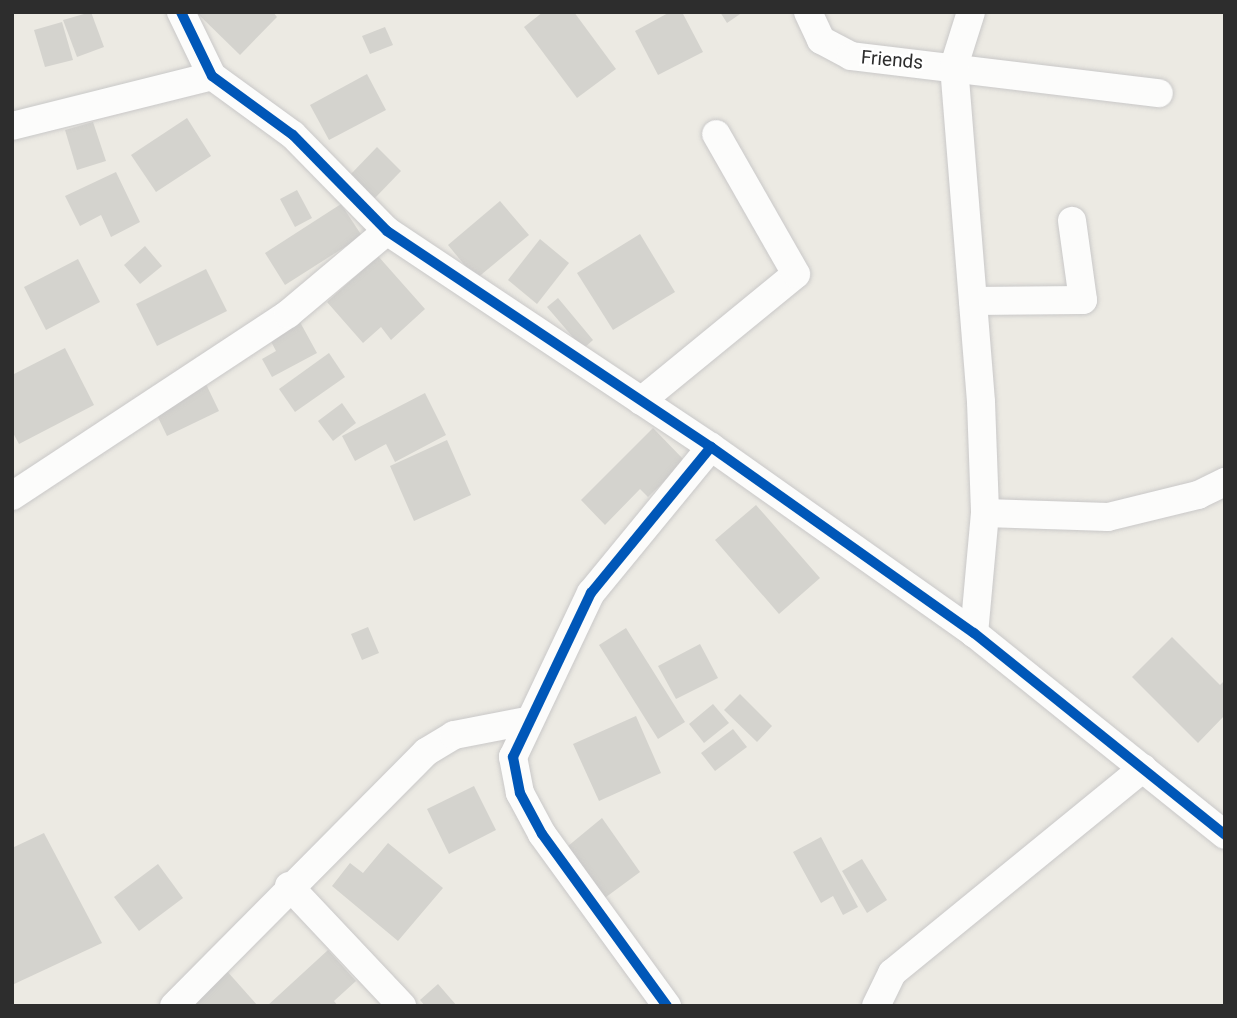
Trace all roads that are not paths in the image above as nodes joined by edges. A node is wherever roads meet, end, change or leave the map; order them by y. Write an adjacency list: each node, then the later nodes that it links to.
1 (181, 12): 5 (street)
2 (808, 12): 4 (street, Friends)
3 (971, 12): 4 (street)
4 (954, 66): 6 (street, Friends); 11 (street)
5 (212, 76): 7 (street); 10 (street)
6 (1159, 93)
7 (12, 127)
8 (716, 134): 12 (street)
9 (1072, 221): 11 (street)
10 (387, 231): 12 (street); 15 (street)
11 (973, 301): 16 (street)
12 (641, 401): 13 (street)
13 (712, 447): 17 (street); 18 (street)
14 (1225, 482): 16 (street)
15 (12, 496)
16 (985, 513): 17 (street)
17 (974, 634): 19 (street)
18 (527, 721): 21 (street); 24 (street)
19 (1143, 768): 20 (street); 25 (street)
20 (1225, 835)
21 (289, 886): 22 (street); 23 (street)
22 (174, 1006)
23 (402, 1006)
24 (667, 1006)
25 (876, 1006)

